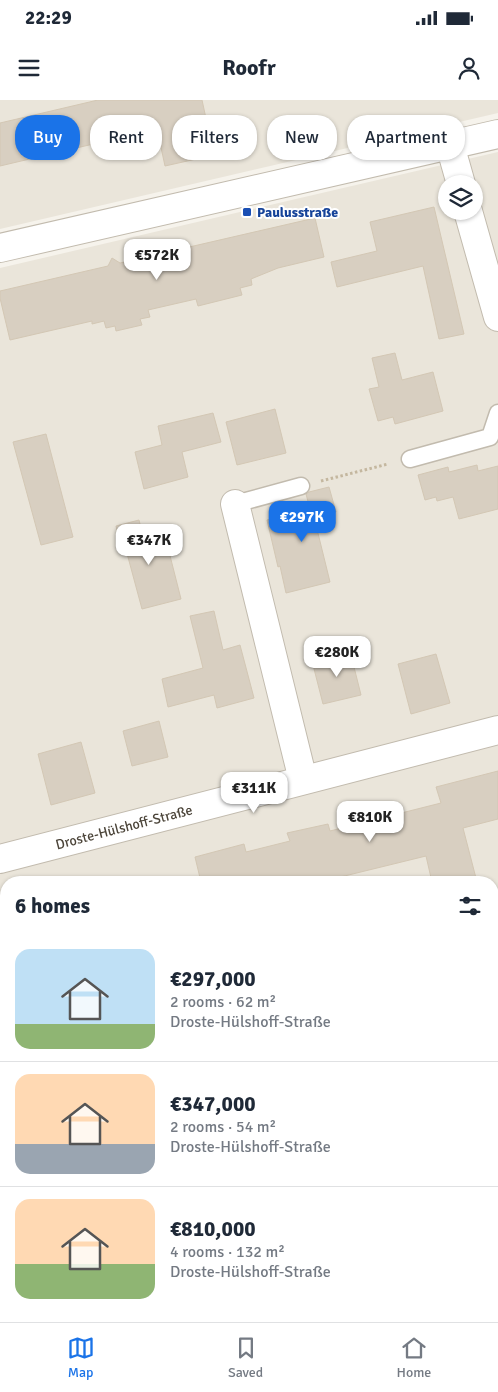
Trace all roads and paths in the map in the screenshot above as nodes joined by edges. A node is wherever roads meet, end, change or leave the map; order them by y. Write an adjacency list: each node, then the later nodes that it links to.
1 (498, 134): 2 (street)
2 (465, 142)
3 (384, 160): 7 (street)
4 (454, 160): 5 (street)
5 (458, 175)
6 (471, 220): 8 (street)
7 (0, 248)
8 (498, 317)
9 (498, 413): 10 (lane)
10 (410, 459): 11 (path)
11 (302, 486): 12 (lane)
12 (234, 504): 14 (street)
13 (498, 730): 14 (street, Droste-Hülshoff-Straße)
14 (304, 780): 15 (street, Droste-Hülshoff-Straße)
15 (0, 859)

